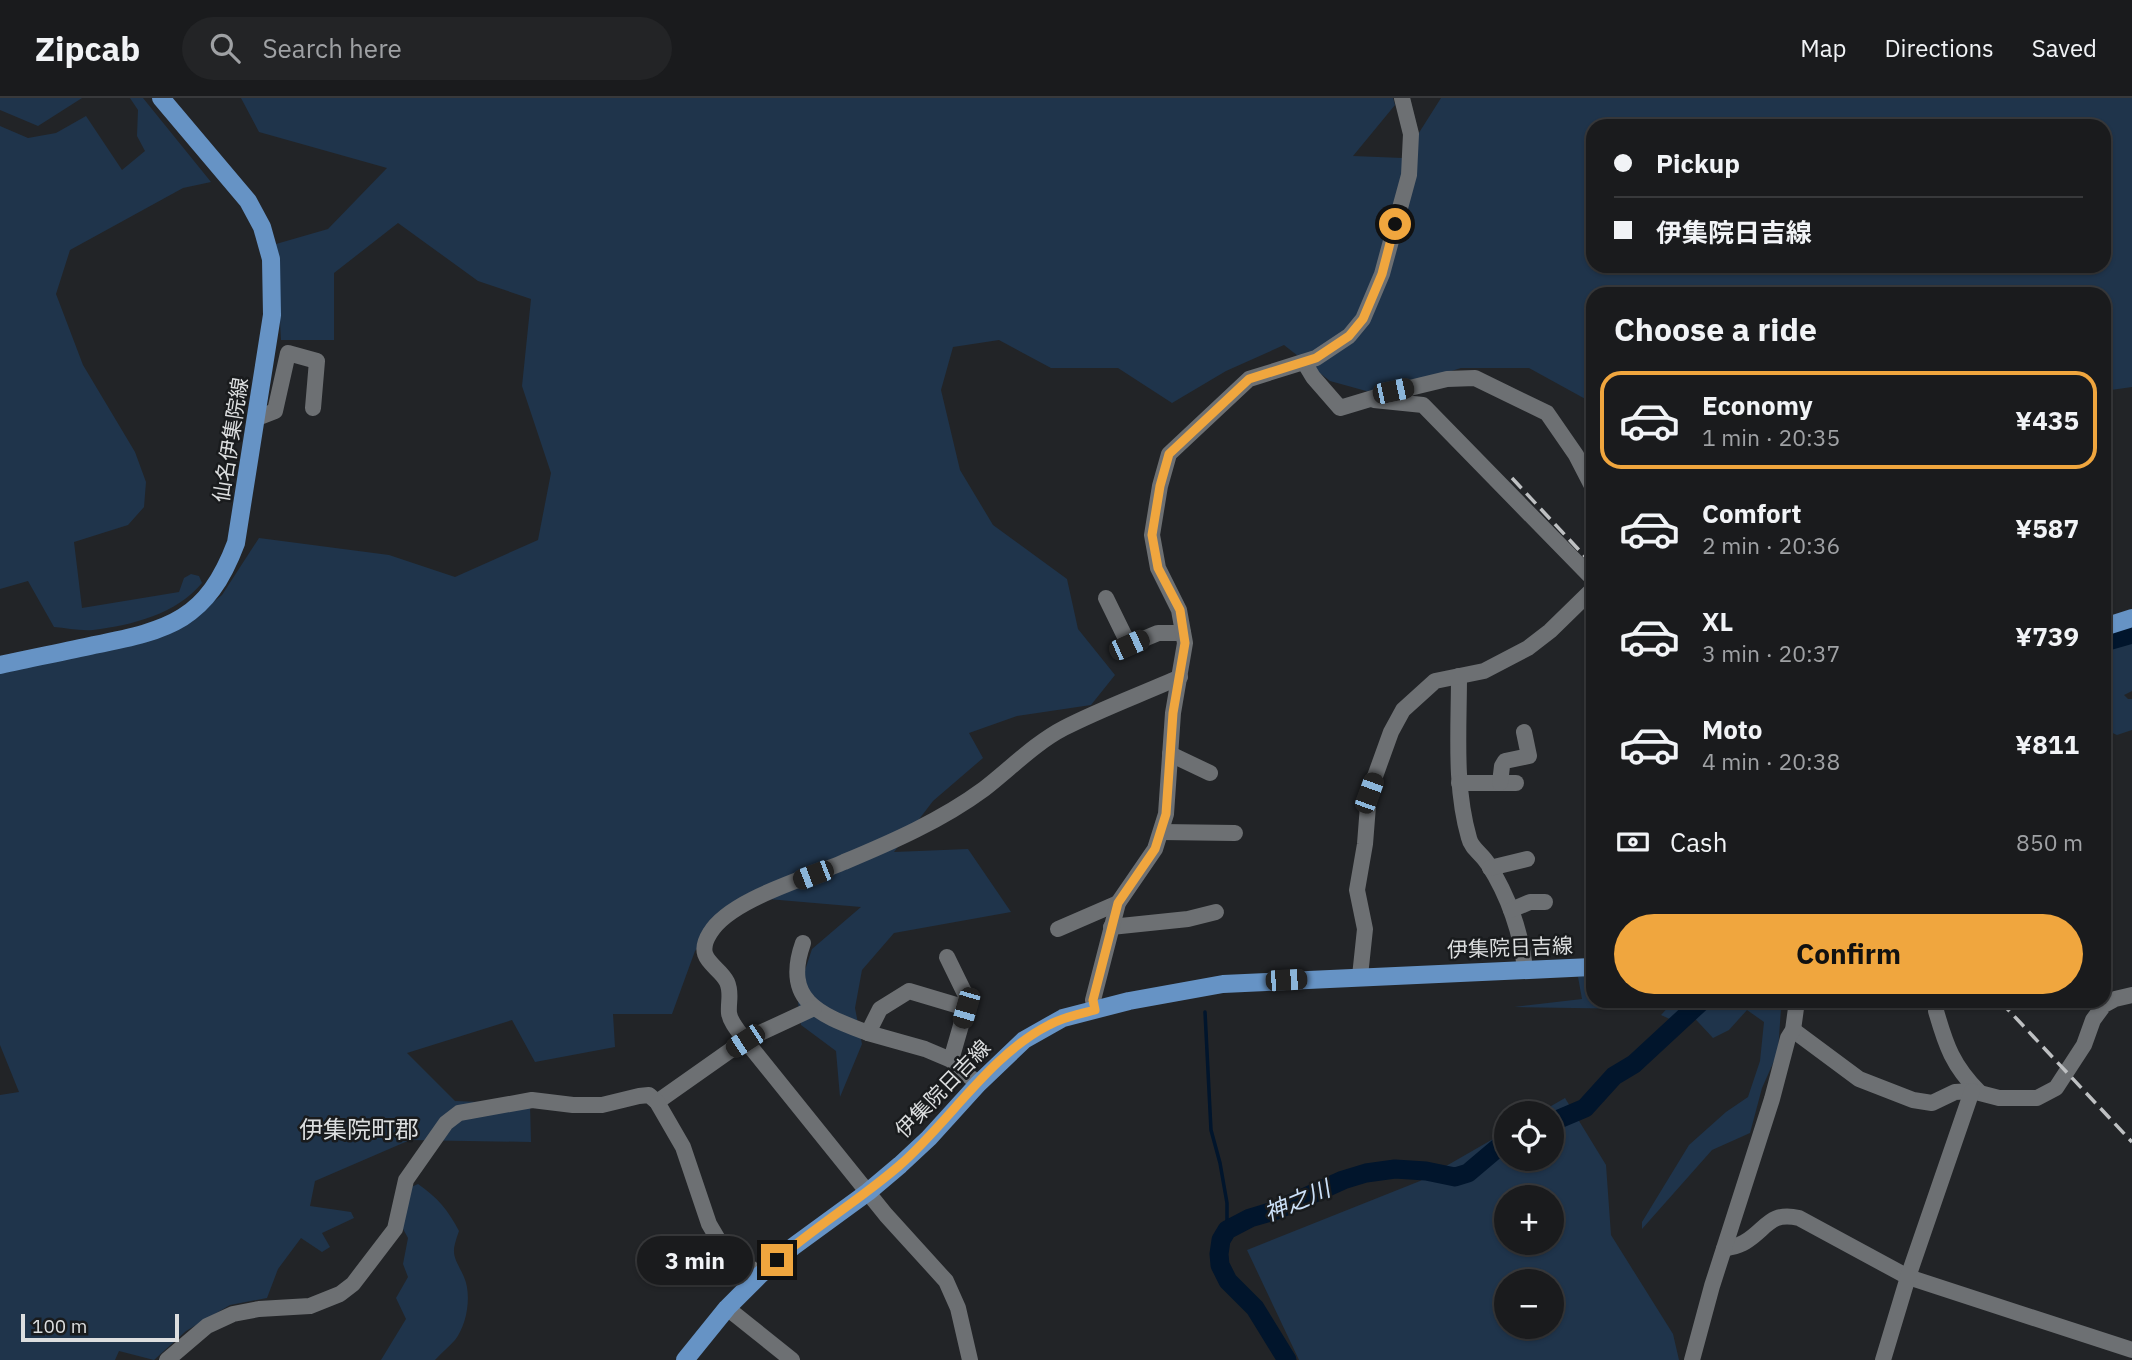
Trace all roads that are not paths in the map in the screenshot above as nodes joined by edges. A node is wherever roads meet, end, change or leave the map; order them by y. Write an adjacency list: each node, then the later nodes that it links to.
1 (160, 98): 6 (main road, 仙名伊集院線)
2 (1402, 98): 3 (street)
3 (1304, 362): 4 (street); 13 (street)
4 (1368, 399): 7 (street); 8 (street)
5 (313, 408): 6 (street)
6 (257, 418): 14 (main road, 仙名伊集院線)
7 (1586, 474)
8 (1586, 572)
9 (1586, 596): 15 (street)
10 (1106, 598): 13 (street)
11 (2132, 618): 12 (main road)
12 (2111, 624)
13 (1183, 633): 16 (street)
14 (0, 665)
15 (1459, 676): 20 (street); 35 (street)
16 (1181, 677): 18 (street); 46 (street)
17 (1524, 732): 20 (street)
18 (1170, 754): 19 (street); 21 (street)
19 (1210, 773)
20 (1459, 783): 24 (street)
21 (1162, 832): 22 (street); 26 (street)
22 (1235, 833)
23 (1527, 859): 24 (street)
24 (1490, 868): 27 (street)
25 (1545, 902): 27 (street)
26 (1118, 903): 29 (street); 30 (street)
27 (1511, 910): 34 (street)
28 (1216, 912): 29 (street)
29 (1111, 927): 42 (street)
30 (1058, 929)
31 (803, 943): 38 (street)
32 (947, 957): 39 (street)
33 (1586, 967): 34 (main road, 伊集院日吉線)
34 (1525, 971): 35 (main road, 伊集院日吉線)
35 (1360, 976): 42 (main road, 伊集院日吉線)
36 (2132, 995): 37 (street)
37 (2111, 1001)
38 (814, 1008): 45 (street); 46 (street)
39 (966, 1008): 45 (street); 47 (street)
40 (1796, 1008): 44 (street)
41 (2102, 1008): 49 (street)
42 (1095, 1010): 48 (main road, 伊集院日吉線)
43 (1936, 1011): 49 (street)
44 (1793, 1030): 49 (street); 52 (street)
45 (868, 1033): 47 (street)
46 (745, 1041): 50 (street); 51 (street)
47 (951, 1060): 48 (street)
48 (978, 1084): 51 (main road, 伊集院日吉線)
49 (1975, 1091): 54 (street)
50 (657, 1101): 53 (street); 57 (street)
51 (868, 1192): 53 (main road, 伊集院日吉線); 60 (street)
52 (1724, 1249): 54 (street); 61 (street)
53 (760, 1275): 55 (main road, 伊集院日吉線)
54 (1908, 1278): 56 (street); 62 (street)
55 (727, 1308): 58 (main road, 伊集院日吉線); 59 (street)
56 (2132, 1350)
57 (167, 1360)
58 (685, 1360)
59 (792, 1360)
60 (970, 1360)
61 (1692, 1360)
62 (1883, 1360)

